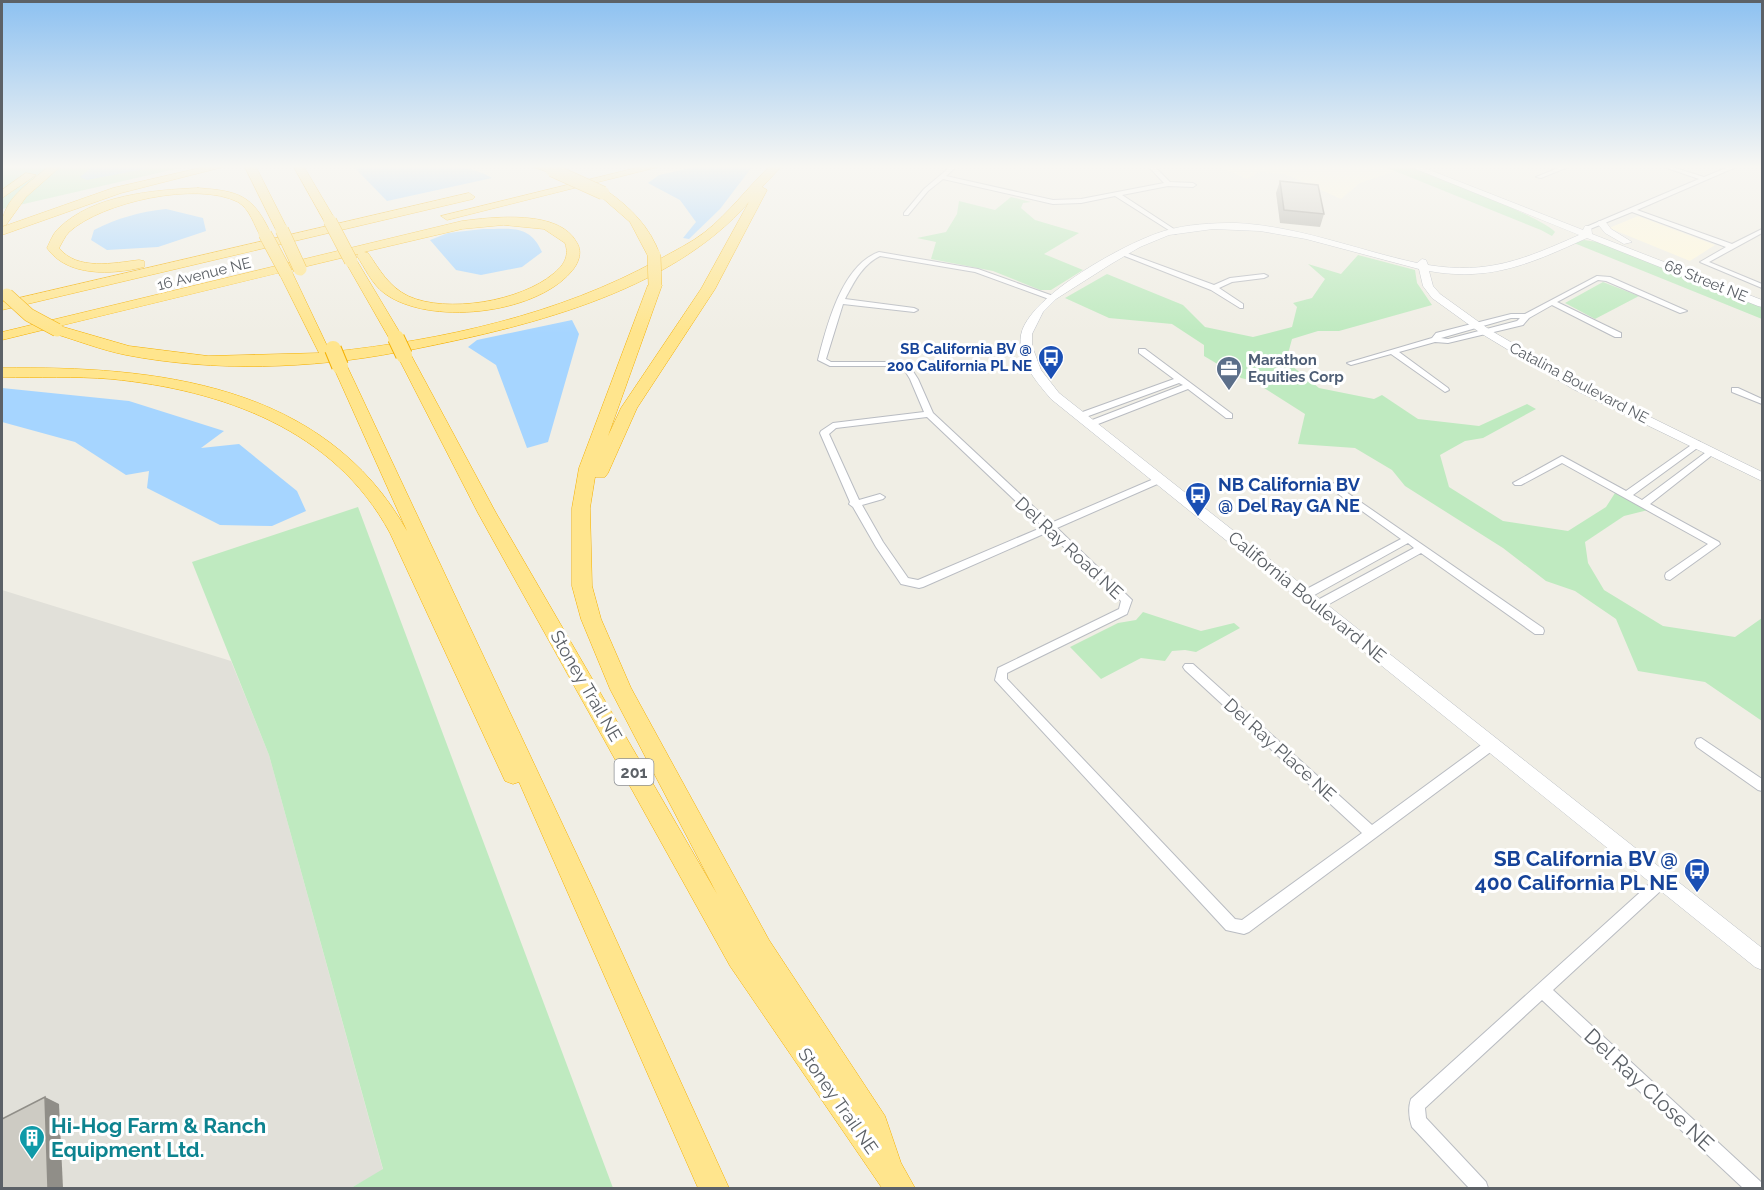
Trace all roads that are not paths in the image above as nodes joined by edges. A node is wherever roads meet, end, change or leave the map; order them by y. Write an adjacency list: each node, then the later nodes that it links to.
1 (1602, 222): 24 (street); 32 (street)
2 (25, 223): 22 (highway)
3 (75, 223): 28 (highway, bridge)
4 (259, 223): 29 (highway, bridge)
5 (278, 223): 36 (highway, bridge)
6 (336, 223): 34 (highway, Stoney Trail NE / 201, bridge)
7 (343, 223): 27 (highway, bridge)
8 (356, 223): 40 (highway, 16 Avenue NE)
9 (421, 223): 50 (highway, 16 Avenue NE)
10 (490, 223): 53 (highway)
11 (520, 223): 34 (highway)
12 (637, 223): 80 (highway, bridge)
13 (722, 223): 40 (highway, bridge)
14 (744, 223): 80 (highway)
15 (1152, 223): 25 (street)
16 (1156, 223): 25 (street)
17 (1547, 223): 26 (street)
18 (1556, 223): 21 (street, 68 Street NE)
19 (1564, 223): 24 (street, 68 Street NE)
20 (1666, 223): 31 (street)
21 (1575, 230): 24 (street, 68 Street NE); 26 (street, California Boulevard NE)
22 (2, 231)
23 (1762, 231): 31 (street)
24 (1587, 232): 32 (street, 68 Street NE); 35 (street, California Boulevard NE); 45 (street, 68 Street NE)
25 (1170, 233): 33 (street, California Boulevard NE); 35 (street, California Boulevard NE)
26 (1560, 236): 35 (street, California Boulevard NE)
27 (269, 239)
28 (269, 239)
29 (269, 239)
30 (269, 239): 36 (highway, bridge)
31 (1733, 247): 38 (street)
32 (1640, 249): 42 (street, 68 Street NE)
33 (1124, 254): 39 (street); 41 (street, California Boulevard NE)
34 (357, 258): 94 (highway, Stoney Trail NE / 201)
35 (1423, 265): 51 (street, Catalina Boulevard NE)
36 (293, 271): 91 (highway)
37 (1264, 276): 39 (street)
38 (1762, 286)
39 (1214, 288): 46 (street)
40 (3, 297)
41 (1052, 297): 43 (street, Del Ray Road NE); 66 (street, California Boulevard NE)
42 (1762, 297)
43 (840, 301): 47 (street); 64 (street, Del Ray Road NE)
44 (1551, 302): 48 (street); 49 (street); 52 (street)
45 (1762, 304)
46 (1240, 306)
47 (914, 310)
48 (1683, 311)
49 (1526, 316): 51 (street); 51 (street)
50 (2, 323)
51 (1481, 329): 54 (street); 54 (street); 67 (street, Catalina Boulevard NE)
52 (1618, 335)
53 (2, 336)
54 (1435, 340): 56 (street)
55 (1142, 351): 59 (street)
56 (1393, 352): 57 (street); 61 (street)
57 (1351, 363)
58 (2, 374): 91 (highway)
59 (1179, 380): 60 (street); 66 (street)
60 (1188, 386): 65 (street); 66 (street)
61 (1445, 390)
62 (1735, 390): 63 (street)
63 (1762, 402)
64 (929, 414): 76 (street); 77 (street, Del Ray Road NE)
65 (1229, 416)
66 (1085, 420): 70 (street, California Boulevard NE)
67 (1697, 444): 68 (street, Catalina Boulevard NE); 73 (street)
68 (1712, 452): 69 (street, Catalina Boulevard NE); 75 (street)
69 (1762, 477)
70 (1159, 480): 77 (street); 82 (street, California Boulevard NE)
71 (1518, 483): 73 (street)
72 (1333, 486): 78 (street)
73 (1628, 494): 75 (street)
74 (880, 497): 76 (street)
75 (1644, 503): 81 (street)
76 (854, 504): 77 (street)
77 (1049, 528): 89 (street, Del Ray Road NE)
78 (1408, 539): 79 (street); 82 (street)
79 (1421, 549): 83 (street); 84 (street)
80 (580, 555): 94 (highway)
81 (1670, 576)
82 (1305, 595): 83 (street, California Boulevard NE)
83 (1318, 605): 87 (street, California Boulevard NE)
84 (1539, 631)
85 (1189, 667): 89 (street, Del Ray Place NE)
86 (1701, 743): 88 (street)
87 (1492, 744): 89 (street, Del Ray Road NE); 90 (street, California Boulevard NE)
88 (1762, 786)
89 (1370, 832)
90 (1662, 881): 92 (street, California Boulevard NE); 93 (street)
91 (583, 895): 95 (highway)
92 (1762, 960)
93 (1543, 992): 96 (street); 97 (street, Del Ray Close NE)
94 (894, 1181)
95 (714, 1188)
96 (1480, 1188)
97 (1755, 1188)

